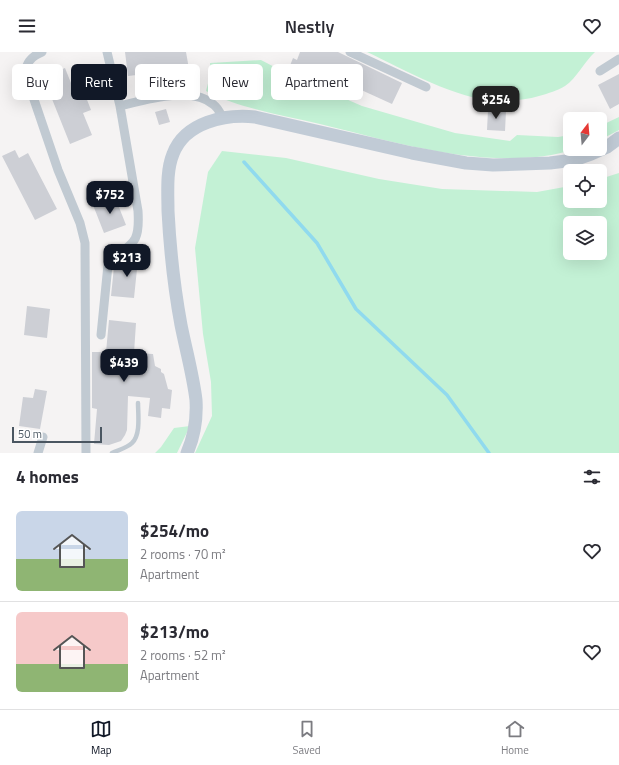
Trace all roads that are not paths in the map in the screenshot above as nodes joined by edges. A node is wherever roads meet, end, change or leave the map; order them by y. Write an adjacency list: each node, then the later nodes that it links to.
1 (42, 52): 14 (street)
2 (107, 52): 7 (street)
3 (350, 52): 6 (street)
4 (619, 59): 5 (street)
5 (600, 71)
6 (426, 87)
7 (120, 106): 8 (street); 10 (street)
8 (223, 118): 9 (main road); 16 (main road)
9 (619, 138)
10 (101, 335)
11 (138, 403): 15 (lane)
12 (43, 437): 13 (street)
13 (38, 453)
14 (86, 453)
15 (112, 453)
16 (187, 453)

